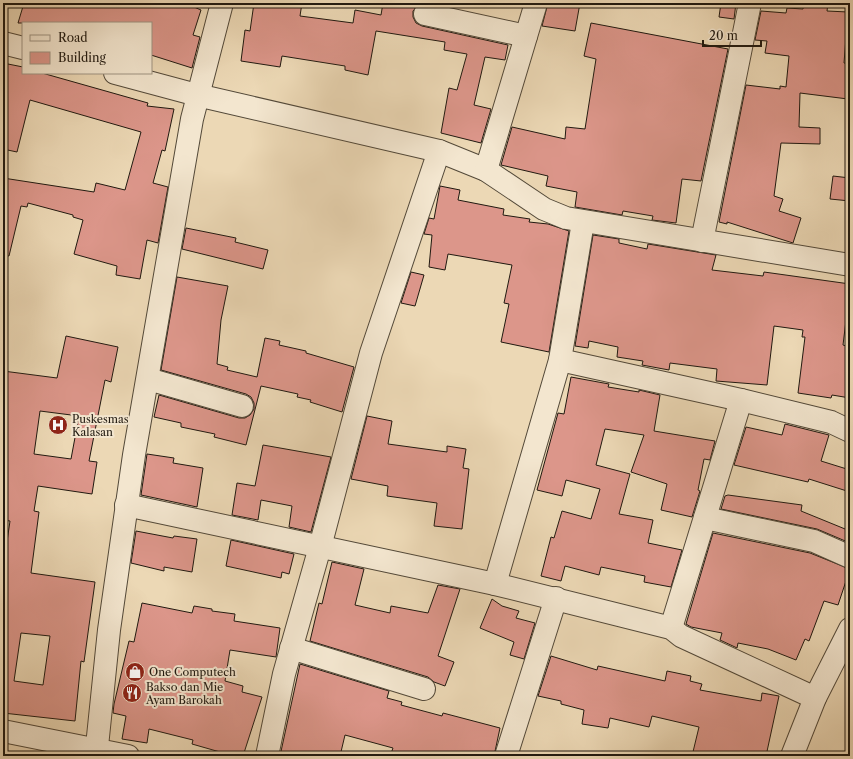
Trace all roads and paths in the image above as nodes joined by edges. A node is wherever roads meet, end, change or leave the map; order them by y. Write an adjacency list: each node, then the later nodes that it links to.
1 (222, 3): 9 (street)
2 (536, 3): 5 (street)
3 (750, 3): 13 (street)
4 (425, 14): 5 (street)
5 (526, 36): 11 (street)
6 (3, 42): 7 (street)
7 (22, 48)
8 (119, 74): 9 (street)
9 (197, 95): 10 (street); 16 (street)
10 (439, 151): 11 (street); 22 (street)
11 (486, 170): 12 (street)
12 (583, 222): 13 (street); 15 (street)
13 (702, 241): 14 (street)
14 (850, 265)
15 (560, 360): 17 (street); 24 (street)
16 (148, 379): 18 (street); 20 (street)
17 (741, 400): 19 (street); 21 (street)
18 (242, 406)
19 (850, 431)
20 (126, 505): 22 (street); 32 (street)
21 (705, 518): 23 (street); 26 (street)
22 (320, 547): 24 (street); 28 (street)
23 (850, 557)
24 (496, 584): 25 (street)
25 (556, 598): 26 (street); 35 (street)
26 (671, 628): 30 (street)
27 (850, 629): 30 (street)
28 (291, 648): 29 (street); 34 (street)
29 (424, 689)
30 (815, 698): 36 (street)
31 (3, 731): 32 (street)
32 (97, 753): 33 (street)
33 (128, 756)
34 (267, 756)
35 (506, 756)
36 (792, 756)

